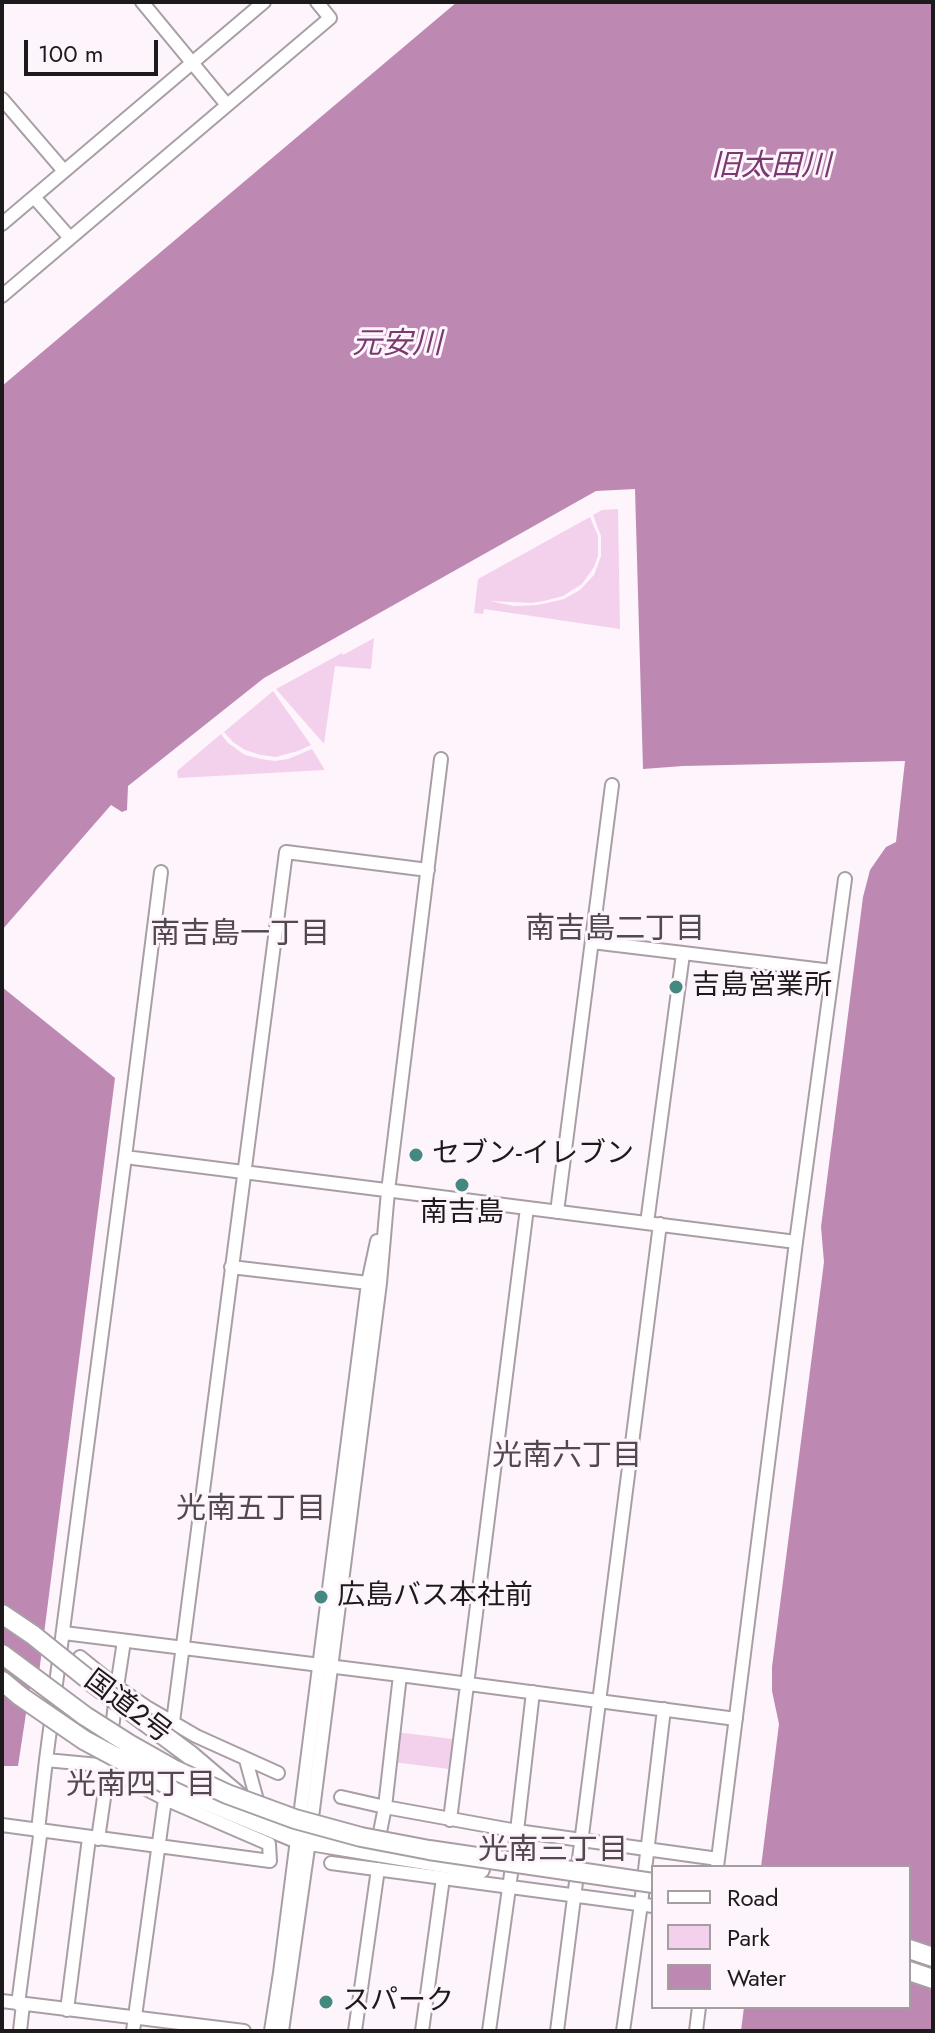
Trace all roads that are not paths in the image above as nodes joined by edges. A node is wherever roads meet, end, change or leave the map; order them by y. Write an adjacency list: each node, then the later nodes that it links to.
1 (142, 2): 4 (street)
2 (264, 2): 4 (street)
3 (317, 2): 6 (street)
4 (193, 63): 6 (street); 7 (street)
5 (2, 99): 7 (street)
6 (227, 105): 10 (street)
7 (64, 171): 8 (street)
8 (34, 197): 9 (street); 10 (street)
9 (2, 224)
10 (70, 238): 11 (street)
11 (2, 296)
12 (441, 759): 14 (street)
13 (612, 785): 17 (street)
14 (428, 870): 21 (street); 22 (street)
15 (161, 872): 20 (street)
16 (845, 879): 19 (street)
17 (592, 942): 18 (street); 24 (street)
18 (683, 954): 19 (street); 25 (street)
19 (832, 971): 26 (street)
20 (125, 1157): 21 (street); 30 (street)
21 (245, 1172): 22 (street); 27 (street)
22 (388, 1191): 23 (street); 28 (street); 35 (street)
23 (527, 1208): 24 (street); 38 (street)
24 (557, 1212): 25 (street)
25 (653, 1223): 26 (street); 41 (street)
26 (796, 1242): 43 (street)
27 (231, 1267): 28 (street); 32 (street)
28 (368, 1283): 35 (street)
29 (2, 1614): 52 (highway, 国道2号, bridge)
30 (64, 1633): 31 (street); 45 (street)
31 (124, 1641): 32 (street); 39 (street)
32 (182, 1649): 35 (street); 44 (street)
33 (2, 1654): 69 (highway, bridge)
34 (80, 1657): 39 (street)
35 (325, 1666): 36 (street); 59 (street)
36 (400, 1675): 38 (street); 51 (street)
37 (2, 1681): 49 (highway, 国道2号, bridge)
38 (467, 1684): 40 (street); 53 (street)
39 (117, 1687): 44 (street); 47 (street)
40 (533, 1692): 41 (street); 56 (street)
41 (598, 1701): 42 (street); 60 (street)
42 (664, 1709): 43 (street); 63 (street)
43 (736, 1719): 66 (street)
44 (173, 1722): 46 (street)
45 (46, 1760): 47 (street); 55 (street)
46 (246, 1760): 48 (street); 52 (street)
47 (108, 1769): 49 (street); 58 (street)
48 (278, 1773)
49 (166, 1792): 52 (highway, 国道2号); 57 (street); 61 (street)
50 (341, 1797): 51 (street)
51 (385, 1807): 53 (street); 62 (street)
52 (264, 1820): 57 (street); 59 (highway, 国道2号)
53 (450, 1820): 56 (street)
54 (2, 1825): 55 (street)
55 (38, 1830): 58 (street); 78 (street)
56 (517, 1831): 60 (street); 70 (street)
57 (243, 1832): 64 (street); 64 (street)
58 (94, 1838): 61 (street); 80 (street)
59 (303, 1840): 62 (highway, 国道2号); 85 (street); 86 (street)
60 (581, 1840): 63 (street); 71 (street)
61 (158, 1847): 64 (street); 81 (street)
62 (363, 1850): 67 (street); 72 (highway, 国道2号)
63 (647, 1850): 66 (street); 72 (street)
64 (232, 1856)
65 (331, 1863): 67 (street)
66 (718, 1863)
67 (378, 1869): 68 (street); 87 (street)
68 (443, 1878): 70 (street); 88 (street)
69 (651, 1883)
70 (509, 1886): 71 (street); 89 (street)
71 (575, 1895): 72 (street); 90 (street)
72 (649, 1901): 91 (street)
73 (911, 1950): 74 (highway)
74 (933, 1957)
75 (911, 1972): 76 (highway)
76 (933, 1979)
77 (2, 2001): 78 (street)
78 (21, 2004): 80 (street); 83 (street)
79 (699, 2009): 92 (street)
80 (67, 2010): 81 (street)
81 (134, 2024): 82 (street)
82 (200, 2028): 84 (street)
83 (20, 2031)
84 (244, 2031)
85 (271, 2031)
86 (282, 2031)
87 (355, 2031)
88 (422, 2031)
89 (489, 2031)
90 (557, 2031)
91 (623, 2031)
92 (696, 2031)

